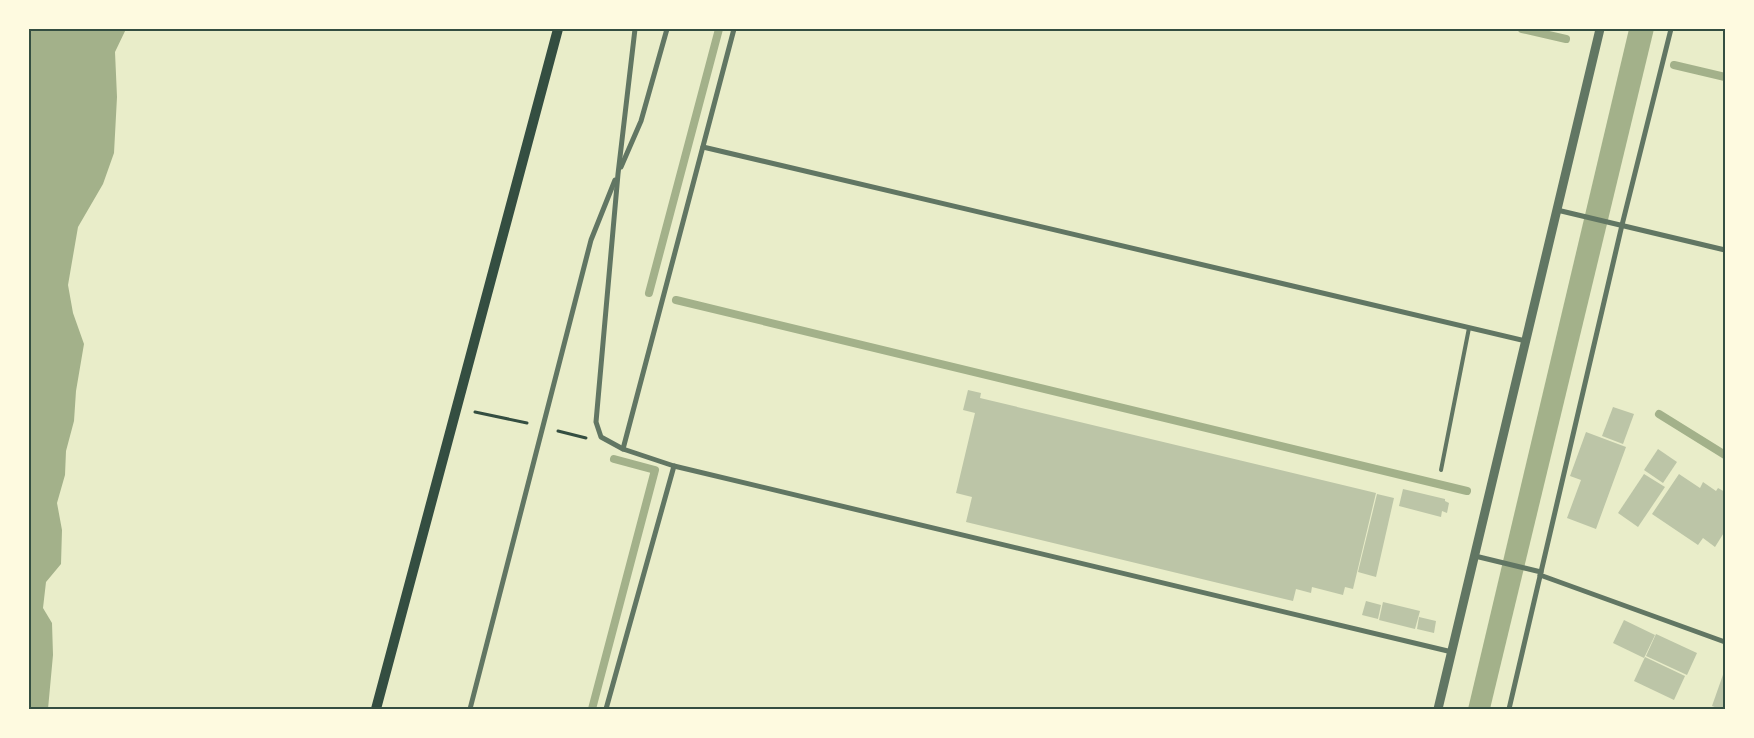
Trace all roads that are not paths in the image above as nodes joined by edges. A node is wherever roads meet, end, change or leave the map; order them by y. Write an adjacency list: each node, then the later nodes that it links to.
1 (558, 29): 21 (main road)
2 (635, 29): 8 (street)
3 (667, 29): 8 (street)
4 (734, 29): 7 (street)
5 (1600, 29): 9 (street)
6 (1671, 29): 10 (street)
7 (703, 147): 12 (street); 14 (street)
8 (618, 174): 14 (street); 22 (street)
9 (1557, 210): 10 (street); 13 (street)
10 (1622, 225): 11 (street); 18 (street)
11 (1725, 250)
12 (1469, 328): 13 (street); 16 (lane)
13 (1526, 341): 17 (street)
14 (624, 449): 15 (street)
15 (674, 466): 20 (street); 23 (street)
16 (1441, 470)
17 (1476, 556): 18 (street); 20 (street)
18 (1540, 573): 19 (street); 25 (street)
19 (1725, 642)
20 (1452, 652): 24 (street)
21 (376, 709)
22 (470, 709)
23 (606, 709)
24 (1438, 709)
25 (1509, 709)

